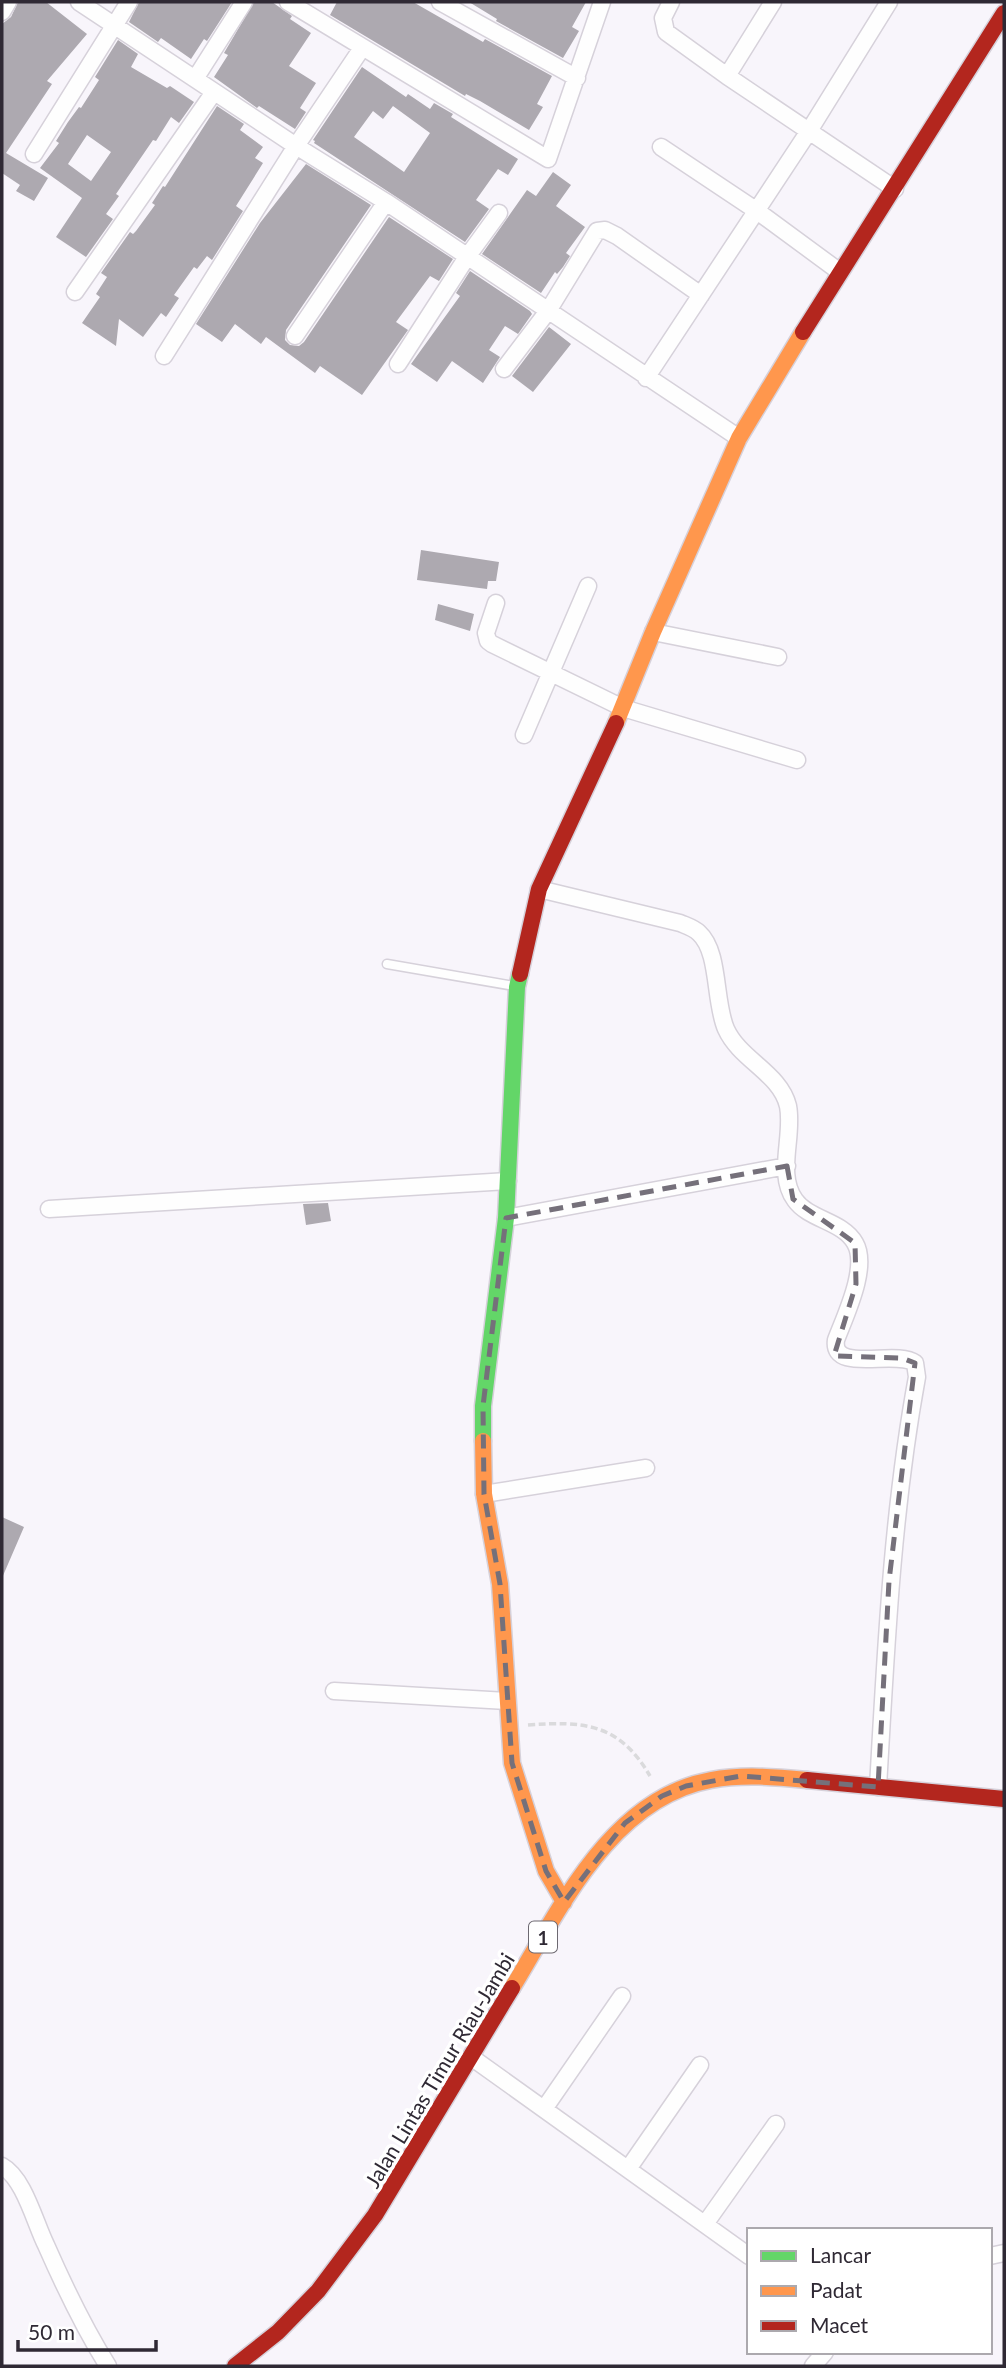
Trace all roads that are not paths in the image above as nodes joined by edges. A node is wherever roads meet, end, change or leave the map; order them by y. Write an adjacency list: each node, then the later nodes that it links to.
1 (8, 2): 11 (street)
2 (79, 2): 13 (street)
3 (129, 2): 13 (street)
4 (244, 2): 17 (street)
5 (440, 2): 16 (street)
6 (602, 2): 16 (street)
7 (671, 2): 15 (street)
8 (773, 2): 15 (street)
9 (889, 2): 19 (street)
10 (300, 4): 14 (street)
11 (2, 12)
12 (1004, 13): 23 (main road)
13 (114, 25): 17 (street); 22 (street)
14 (362, 48): 16 (street); 20 (street)
15 (727, 76): 19 (street)
16 (577, 78)
17 (195, 79): 18 (street)
18 (214, 92): 20 (street); 29 (street)
19 (809, 131): 23 (street); 25 (street)
20 (296, 146): 24 (street); 33 (street)
21 (661, 147): 25 (street)
22 (34, 154)
23 (895, 189): 28 (main road)
24 (386, 202): 27 (street); 32 (street)
25 (757, 211): 28 (street); 30 (street)
26 (499, 214): 27 (street)
27 (467, 257): 31 (street); 34 (street)
28 (840, 272): 37 (main road)
29 (75, 292)
30 (701, 295): 31 (street); 36 (street)
31 (548, 312): 35 (street); 36 (street)
32 (295, 335)
33 (164, 356)
34 (398, 364)
35 (505, 369)
36 (646, 377): 37 (street)
37 (739, 438): 40 (main road)
38 (588, 586): 42 (street)
39 (496, 603): 42 (street)
40 (653, 632): 41 (street); 43 (main road)
41 (778, 657)
42 (551, 673): 43 (street); 44 (street)
43 (623, 708): 45 (street); 46 (main road)
44 (524, 735)
45 (797, 760)
46 (539, 889): 48 (main road); 49 (street)
47 (387, 964): 48 (lane)
48 (517, 987): 50 (main road)
49 (787, 1166): 52 (street); 57 (street)
50 (508, 1181): 51 (street); 52 (main road)
51 (49, 1209)
52 (506, 1218): 54 (main road)
53 (646, 1468): 54 (street)
54 (484, 1494): 56 (main road)
55 (334, 1691): 56 (street)
56 (507, 1701): 59 (main road)
57 (878, 1787): 58 (main road, Jalan Lintas Timur Riau-Jambi / 1); 59 (main road, Jalan Lintas Timur Riau-Jambi / 1)
58 (1004, 1798)
59 (564, 1902): 61 (main road, Jalan Lintas Timur Riau-Jambi / 1)
60 (621, 1996): 63 (street)
61 (471, 2057): 63 (street); 70 (main road, Jalan Lintas Timur Riau-Jambi / 1)
62 (700, 2065): 66 (street)
63 (544, 2109): 66 (street)
64 (776, 2124): 67 (street)
65 (2, 2166): 69 (street)
66 (628, 2169): 67 (street)
67 (705, 2224): 68 (street)
68 (747, 2255)
69 (108, 2366)
70 (234, 2366)

